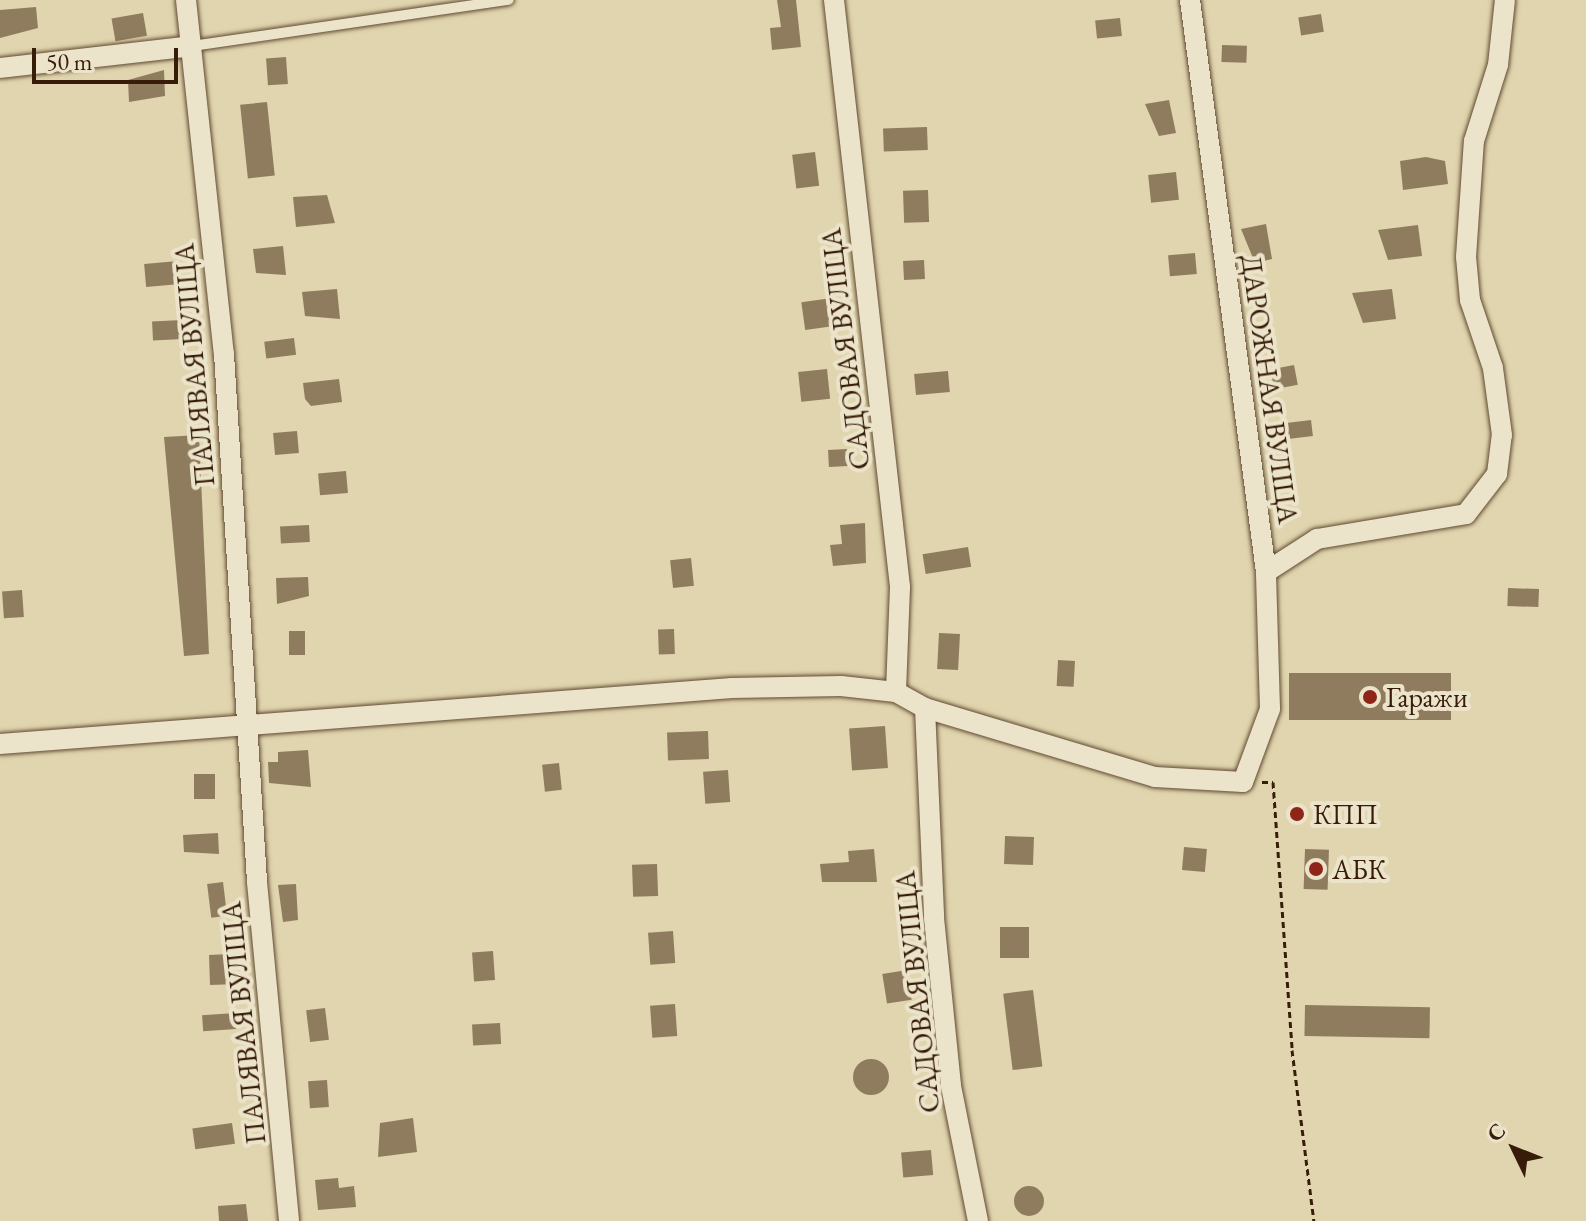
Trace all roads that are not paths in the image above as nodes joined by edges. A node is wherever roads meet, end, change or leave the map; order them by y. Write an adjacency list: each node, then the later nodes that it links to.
1 (186, 0): 6 (street, ПАЛЯВАЯ ВУЛІЦА)
2 (509, 0): 6 (lane)
3 (834, 0): 9 (street, САДОВАЯ ВУЛІЦА)
4 (1190, 0): 8 (street, ДАРОЖНАЯ ВУЛІЦА)
5 (1505, 0): 8 (street)
6 (192, 46): 7 (street); 11 (street, ПАЛЯВАЯ ВУЛІЦА)
7 (0, 68)
8 (1266, 572): 10 (street, ДАРОЖНАЯ ВУЛІЦА)
9 (896, 692): 10 (street); 11 (street)
10 (925, 708): 14 (street, САДОВАЯ ВУЛІЦА)
11 (245, 725): 12 (street); 13 (street, ПАЛЯВАЯ ВУЛІЦА)
12 (0, 744)
13 (289, 1221)
14 (978, 1221)

